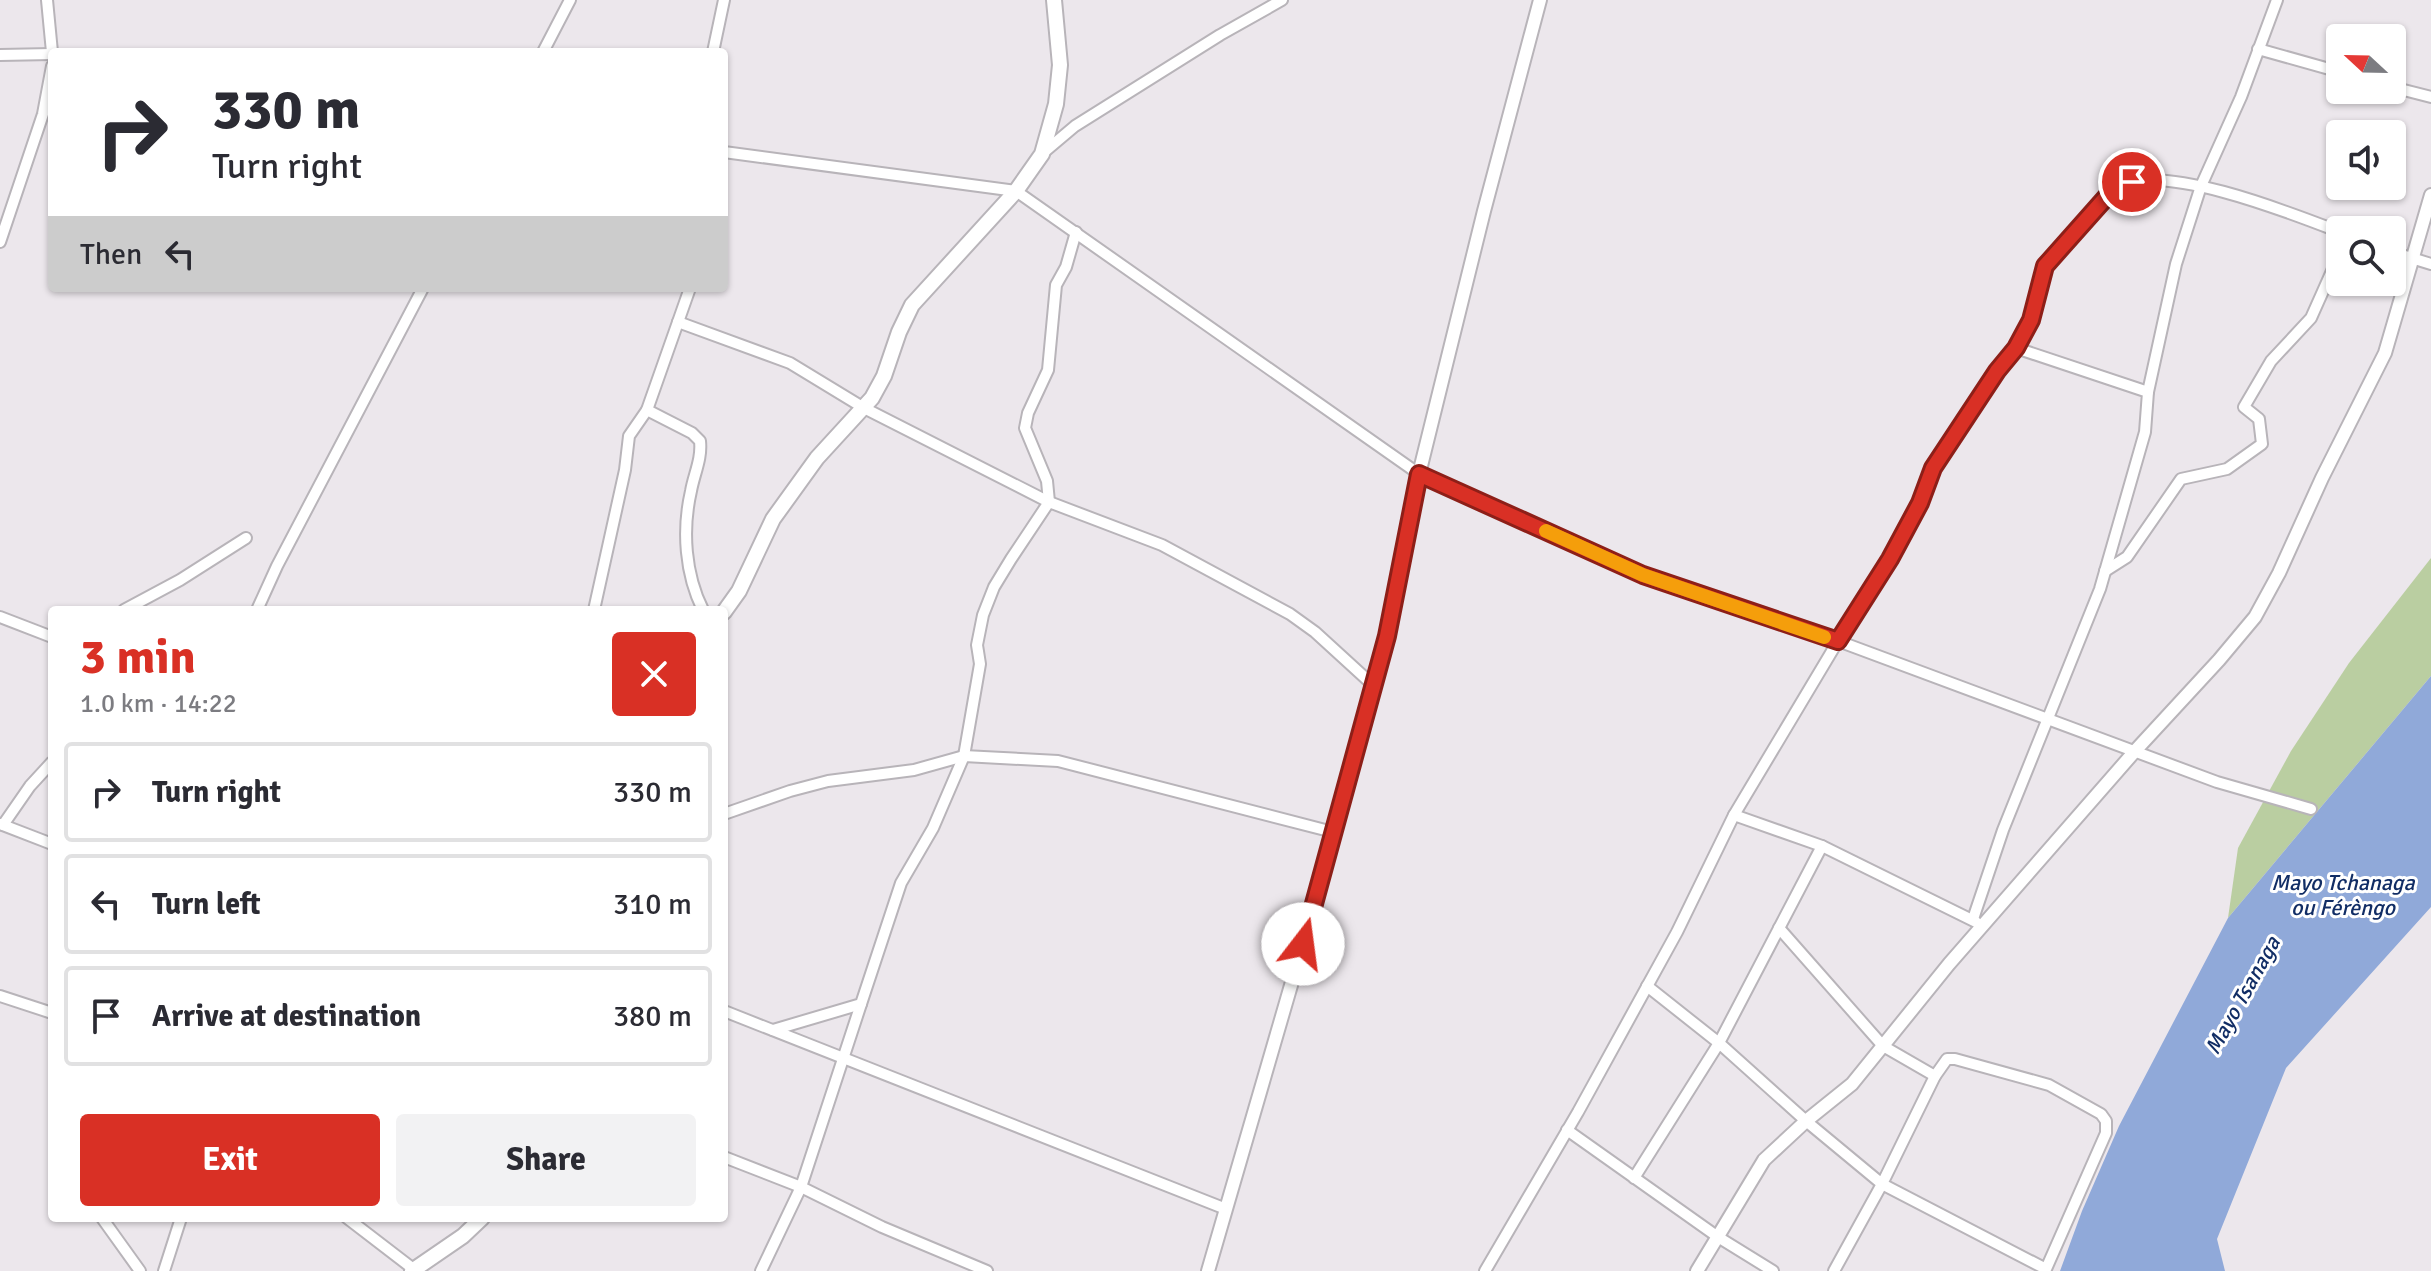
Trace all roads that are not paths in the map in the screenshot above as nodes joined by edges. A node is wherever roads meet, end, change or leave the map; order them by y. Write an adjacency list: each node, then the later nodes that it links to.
1 (47, 0): 8 (street)
2 (570, 0): 9 (street)
3 (724, 0): 10 (street)
4 (1054, 0): 19 (main road)
5 (1282, 0): 19 (street)
6 (1540, 0): 37 (street)
7 (2277, 0): 11 (street)
8 (52, 48)
9 (545, 48)
10 (714, 48)
11 (2258, 49): 14 (street); 20 (street)
12 (48, 53): 13 (street)
13 (0, 55)
14 (2326, 68)
15 (48, 87): 25 (street)
16 (2406, 91): 17 (street)
17 (2431, 97)
18 (728, 153): 21 (street)
19 (1042, 154): 21 (main road)
20 (2201, 186): 23 (street); 33 (street); 34 (street)
21 (1016, 191): 24 (street); 35 (main road)
22 (2431, 195): 27 (street)
23 (2326, 227)
24 (1076, 232): 37 (street); 38 (street)
25 (0, 242)
26 (2406, 257): 27 (street)
27 (2412, 259): 28 (street); 51 (street)
28 (2431, 264)
29 (2326, 284): 40 (street)
30 (421, 292): 42 (street)
31 (689, 292): 32 (street)
32 (678, 322): 35 (street); 36 (street)
33 (2016, 348): 34 (street); 48 (street)
34 (2148, 392): 40 (street)
35 (864, 408): 38 (street); 45 (main road)
36 (647, 410): 43 (street); 44 (street)
37 (1419, 474): 48 (street); 49 (street)
38 (1049, 502): 49 (street); 52 (street)
39 (246, 538): 41 (street)
40 (2105, 571): 50 (street)
41 (131, 606)
42 (259, 606)
43 (595, 606)
44 (701, 606)
45 (728, 606)
46 (0, 617): 47 (street)
47 (48, 635)
48 (1838, 641): 50 (street); 56 (street)
49 (1373, 685): 58 (street)
50 (2049, 720): 51 (street); 61 (street)
51 (2135, 751): 54 (street); 61 (street)
52 (964, 756): 55 (street); 58 (street); 65 (street)
53 (48, 766): 57 (street)
54 (2311, 809)
55 (728, 813)
56 (1734, 815): 60 (street); 63 (street)
57 (2, 824): 59 (street)
58 (1333, 832): 79 (street)
59 (48, 842)
60 (1822, 846): 61 (street); 62 (street)
61 (1977, 923): 70 (street)
62 (1779, 928): 69 (street); 70 (street)
63 (1647, 986): 69 (street); 74 (street)
64 (0, 996): 66 (street)
65 (861, 1004): 68 (street); 71 (street)
66 (48, 1012)
67 (728, 1013): 68 (street)
68 (773, 1030): 71 (street)
69 (1719, 1043): 73 (street); 76 (street)
70 (1883, 1046): 72 (street); 73 (street)
71 (843, 1059): 78 (street); 79 (street)
72 (1935, 1076): 77 (street); 85 (street)
73 (1806, 1121): 77 (street); 84 (street)
74 (1567, 1130): 76 (street); 92 (street)
75 (728, 1159): 78 (street)
76 (1634, 1178): 84 (street)
77 (1882, 1184): 85 (street); 95 (street)
78 (801, 1187): 89 (street); 90 (street)
79 (1226, 1209): 91 (street)
80 (105, 1222): 86 (street)
81 (180, 1222): 87 (street)
82 (352, 1222): 88 (street)
83 (478, 1222): 88 (main road)
84 (1718, 1237): 93 (street); 94 (street)
85 (2046, 1270)
86 (140, 1271)
87 (164, 1271)
88 (415, 1271)
89 (761, 1271)
90 (987, 1271)
91 (1208, 1271)
92 (1485, 1271)
93 (1697, 1271)
94 (1773, 1271)
95 (1834, 1271)

